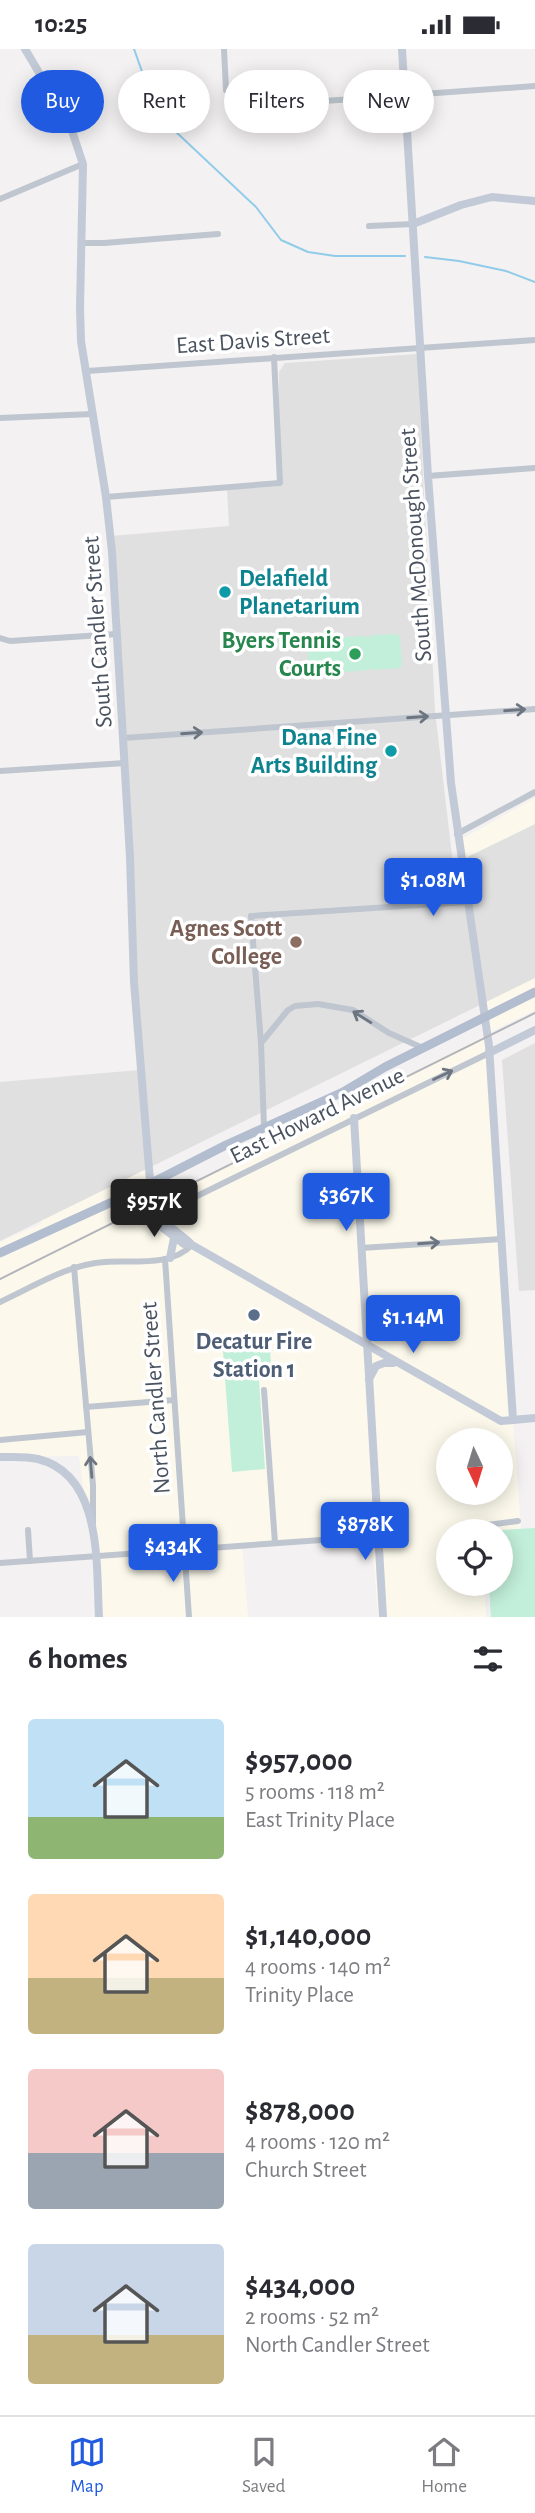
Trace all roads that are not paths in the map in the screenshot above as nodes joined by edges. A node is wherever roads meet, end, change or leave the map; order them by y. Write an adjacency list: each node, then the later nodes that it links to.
1 (25, 49): 9 (street, South Candler Street)
2 (224, 49): 4 (street)
3 (402, 49): 5 (street, South McDonough Street)
4 (225, 70)
5 (403, 70)
6 (535, 86): 7 (street)
7 (434, 92)
8 (407, 133): 12 (street, South McDonough Street)
9 (83, 164): 10 (street); 15 (street, South Candler Street)
10 (0, 199)
11 (535, 201): 12 (street)
12 (413, 224): 13 (street); 17 (street, South McDonough Street)
13 (369, 226)
14 (218, 234): 15 (street)
15 (82, 243): 19 (street, South Candler Street)
16 (535, 340): 17 (street, East Davis Street)
17 (422, 349): 18 (street, East Davis Street); 23 (street, South McDonough Street)
18 (274, 357): 19 (street, East Davis Street); 24 (street)
19 (87, 371): 20 (street, South Candler Street)
20 (92, 414): 21 (street); 24 (street, South Candler Street)
21 (0, 418)
22 (535, 468): 23 (street)
23 (428, 476): 28 (street, South McDonough Street)
24 (106, 497): 25 (street, South Candler Street)
25 (117, 634): 26 (street); 29 (street, South Candler Street)
26 (0, 638)
27 (535, 709): 28 (street, one-way to 27)
28 (447, 715): 29 (street, one-way to 28); 33 (street, South McDonough Street)
29 (123, 738): 30 (street, South Candler Street)
30 (124, 763): 31 (street); 43 (street, South Candler Street)
31 (0, 771)
32 (535, 792): 33 (street)
33 (457, 834): 34 (street, South McDonough Street)
34 (467, 902): 36 (street, South McDonough Street); 38 (street)
35 (535, 992): 36 (main road)
36 (486, 1017): 39 (main road); 40 (street, South McDonough Street)
37 (535, 1030): 40 (street)
38 (261, 1043): 39 (street, one-way to 38); 42 (street)
39 (423, 1048): 42 (main road)
40 (489, 1053): 41 (street, East Howard Avenue, one-way to 40); 47 (street, South McDonough Street)
41 (354, 1118): 45 (street, East Howard Avenue); 49 (street)
42 (264, 1127): 43 (main road)
43 (152, 1182): 44 (street, South Candler Street); 50 (main road)
44 (153, 1202): 45 (street); 46 (street)
45 (165, 1220): 48 (street)
46 (174, 1238): 48 (street); 51 (street)
47 (502, 1238): 49 (street, one-way to 47); 61 (street, South McDonough Street)
48 (190, 1244): 51 (street); 54 (street)
49 (361, 1248): 54 (street)
50 (0, 1253)
51 (167, 1259): 52 (street); 58 (street, North Candler Street)
52 (74, 1267): 53 (street); 59 (street)
53 (0, 1302)
54 (366, 1346): 55 (street); 56 (street)
55 (401, 1365): 56 (street); 61 (street)
56 (369, 1381): 69 (street)
57 (264, 1390): 70 (street)
58 (174, 1400): 59 (street); 71 (street, North Candler Street)
59 (86, 1407): 62 (street)
60 (535, 1419): 61 (street)
61 (513, 1420)
62 (88, 1432): 63 (street); 68 (street, one-way to 62)
63 (0, 1440)
64 (0, 1457): 68 (street)
65 (518, 1521): 66 (street)
66 (513, 1522)
67 (28, 1530): 73 (street)
68 (93, 1535): 72 (street)
69 (378, 1536): 70 (street); 77 (street)
70 (275, 1543): 71 (street)
71 (185, 1550): 72 (street); 76 (street, North Candler Street)
72 (95, 1557): 73 (street); 75 (street)
73 (30, 1561): 74 (street)
74 (0, 1563)
75 (99, 1617)
76 (189, 1617)
77 (383, 1617)

